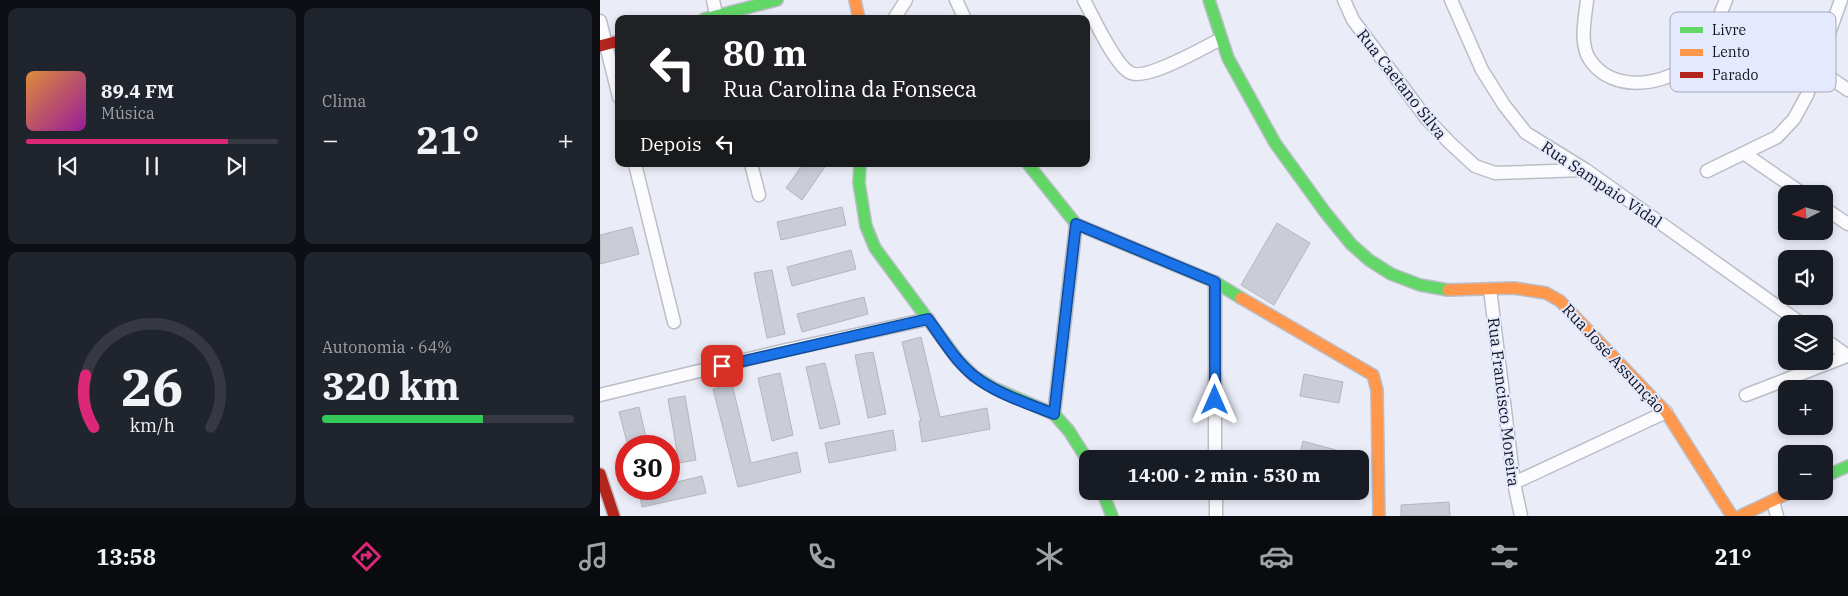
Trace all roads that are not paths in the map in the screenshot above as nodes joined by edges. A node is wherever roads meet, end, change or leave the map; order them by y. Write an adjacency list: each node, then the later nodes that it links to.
1 (713, 0): 15 (street)
2 (777, 0): 16 (street)
3 (855, 0): 17 (street)
4 (906, 0): 18 (street)
5 (956, 0): 19 (street)
6 (1084, 0): 21 (street)
7 (1209, 0): 21 (street, Rua José Assunção)
8 (1344, 0): 33 (street, Rua Caetano Silva)
9 (1451, 0): 33 (street, Rua Sampaio Vidal)
10 (1587, 0): 23 (street)
11 (1726, 0): 13 (street)
12 (1841, 0): 14 (street)
13 (1721, 12)
14 (1836, 14)
15 (713, 15)
16 (724, 15)
17 (858, 15)
18 (897, 15)
19 (963, 15)
20 (600, 21): 22 (street)
21 (1221, 39): 41 (street, Rua José Assunção)
22 (603, 45): 25 (street)
23 (1670, 76)
24 (1836, 82): 26 (street)
25 (615, 84)
26 (1848, 90)
27 (1808, 92): 28 (street)
28 (1745, 154): 34 (street); 35 (street)
29 (636, 167): 44 (street)
30 (752, 167): 36 (street)
31 (860, 167): 43 (street)
32 (1031, 167): 38 (street)
33 (1586, 170): 42 (street, Rua Sampaio Vidal)
34 (1707, 171)
35 (1790, 185)
36 (759, 195)
37 (1833, 214): 39 (street)
38 (1076, 224): 40 (street); 50 (street)
39 (1848, 224)
40 (1215, 282): 52 (street); 64 (street)
41 (1490, 289): 49 (street, Rua José Assunção); 56 (street, Rua Francisco Moreira)
42 (1789, 315)
43 (928, 319): 47 (street); 50 (street)
44 (674, 322)
45 (1833, 345): 46 (street)
46 (1848, 356): 48 (street)
47 (600, 395)
48 (1746, 395)
49 (1666, 412): 56 (street); 66 (street, Rua José Assunção)
50 (1054, 414): 51 (street)
51 (1081, 450)
52 (1216, 450)
53 (1848, 466): 54 (street)
54 (1833, 473)
55 (600, 474): 61 (street)
56 (1514, 483): 65 (street, Rua Francisco Moreira)
57 (1778, 498): 60 (street)
58 (1106, 500): 62 (street)
59 (1216, 500): 63 (street)
60 (1773, 501): 67 (street); 68 (street)
61 (614, 516)
62 (1112, 516)
63 (1216, 516)
64 (1379, 516)
65 (1521, 516)
66 (1732, 516)
67 (1740, 516)
68 (1777, 516)

